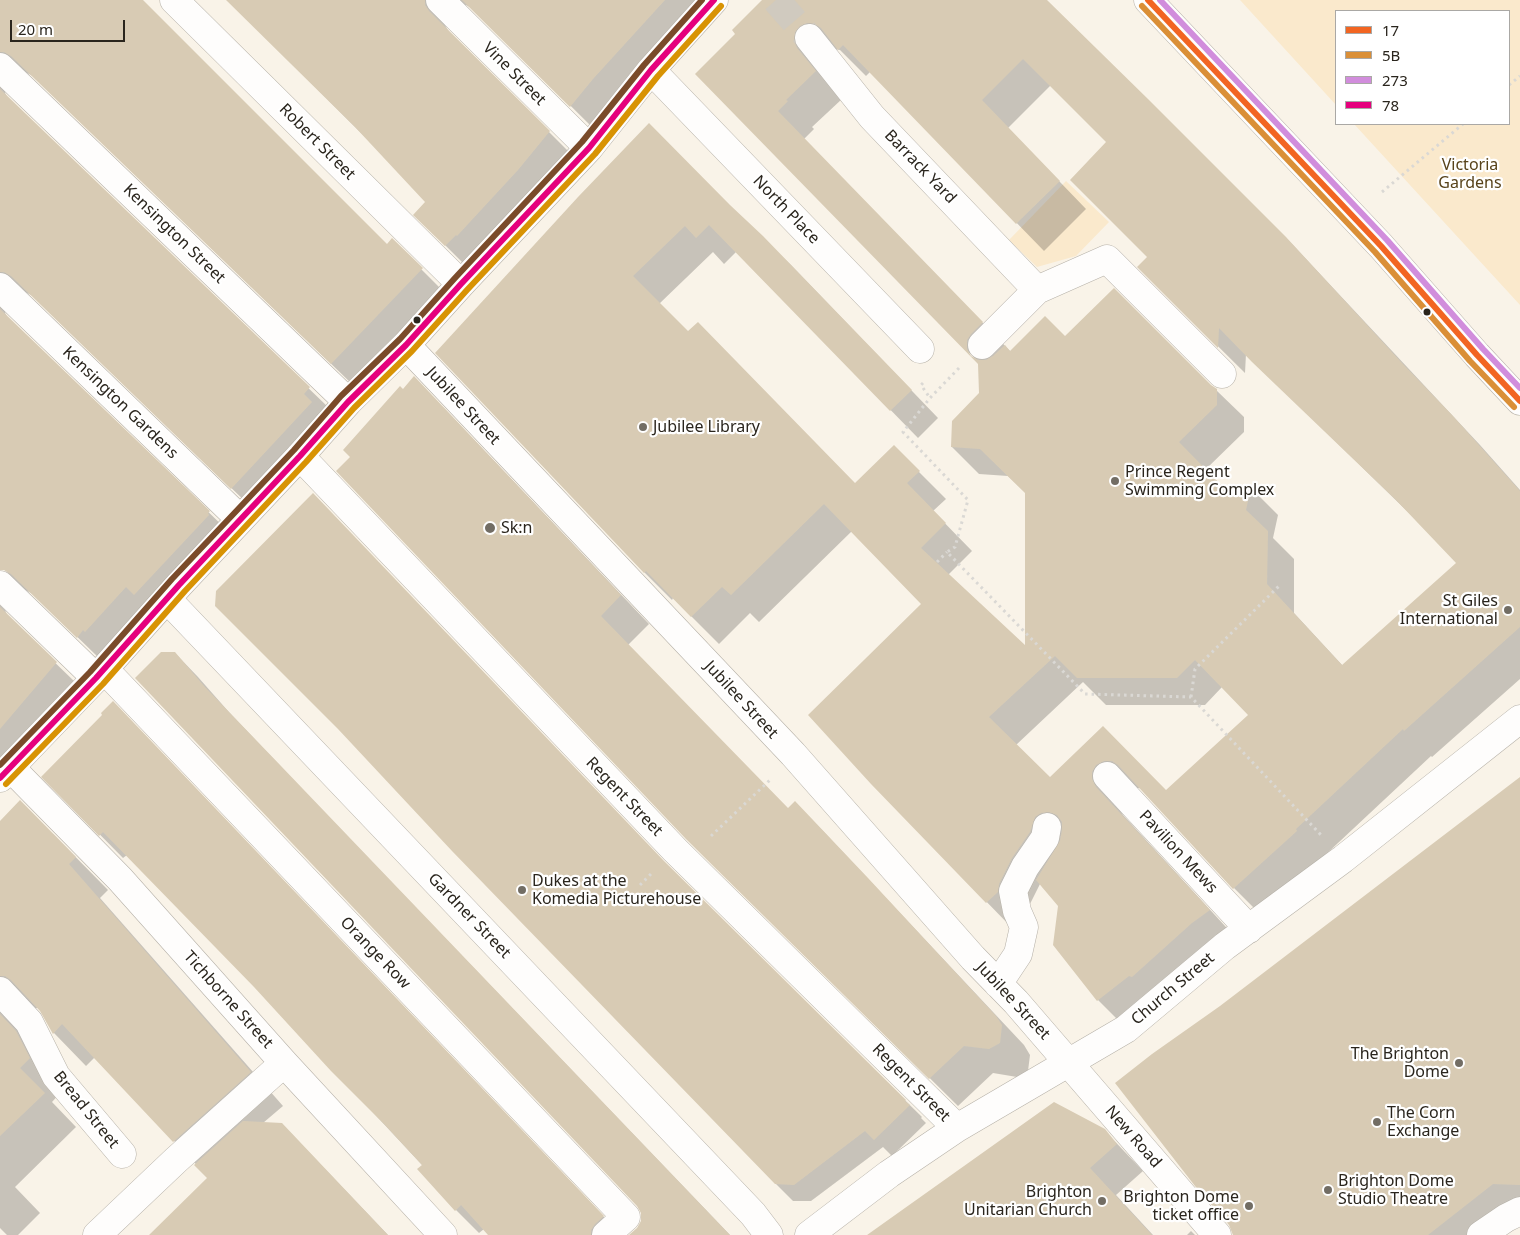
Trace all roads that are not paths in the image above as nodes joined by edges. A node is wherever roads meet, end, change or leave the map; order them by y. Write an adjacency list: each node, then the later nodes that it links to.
1 (174, 0): 9 (street, Robert Street)
2 (440, 0): 8 (street, Vine Street)
3 (714, 0): 7 (street)
4 (1148, 0): 16 (street)
5 (809, 38): 11 (street, Barrack Yard)
6 (0, 67): 17 (street, Kensington Street)
7 (651, 70): 8 (street); 14 (street, North Place)
8 (589, 148): 9 (street)
9 (461, 284): 12 (street)
10 (0, 287): 19 (street, Kensington Gardens)
11 (1037, 290): 13 (street); 15 (street)
12 (406, 345): 17 (street); 28 (street, Jubilee Street)
13 (982, 345)
14 (920, 349)
15 (1222, 374)
16 (1520, 401)
17 (348, 402): 18 (street)
18 (300, 456): 19 (street); 32 (street, Regent Street)
19 (240, 519): 21 (street)
20 (0, 585): 22 (street)
21 (167, 599): 22 (street); 38 (street, Gardner Street)
22 (100, 674): 24 (street); 37 (street, Orange Row)
23 (1520, 719): 27 (street, Church Street)
24 (5, 773): 31 (street, Tichborne Street)
25 (1107, 776): 27 (street, Pavilion Mews)
26 (1048, 827): 28 (street)
27 (1249, 929): 30 (street, Church Street)
28 (998, 984): 30 (street, Jubilee Street)
29 (0, 991): 33 (street, Bread Street)
30 (1069, 1062): 32 (street, Church Street); 40 (street, New Road)
31 (284, 1063): 35 (street); 36 (street, Tichborne Street)
32 (957, 1128): 39 (street, Church Street)
33 (122, 1154)
34 (1520, 1211): 41 (street)
35 (97, 1235)
36 (443, 1235)
37 (606, 1235)
38 (769, 1235)
39 (810, 1235)
40 (1217, 1235)
41 (1480, 1235)

